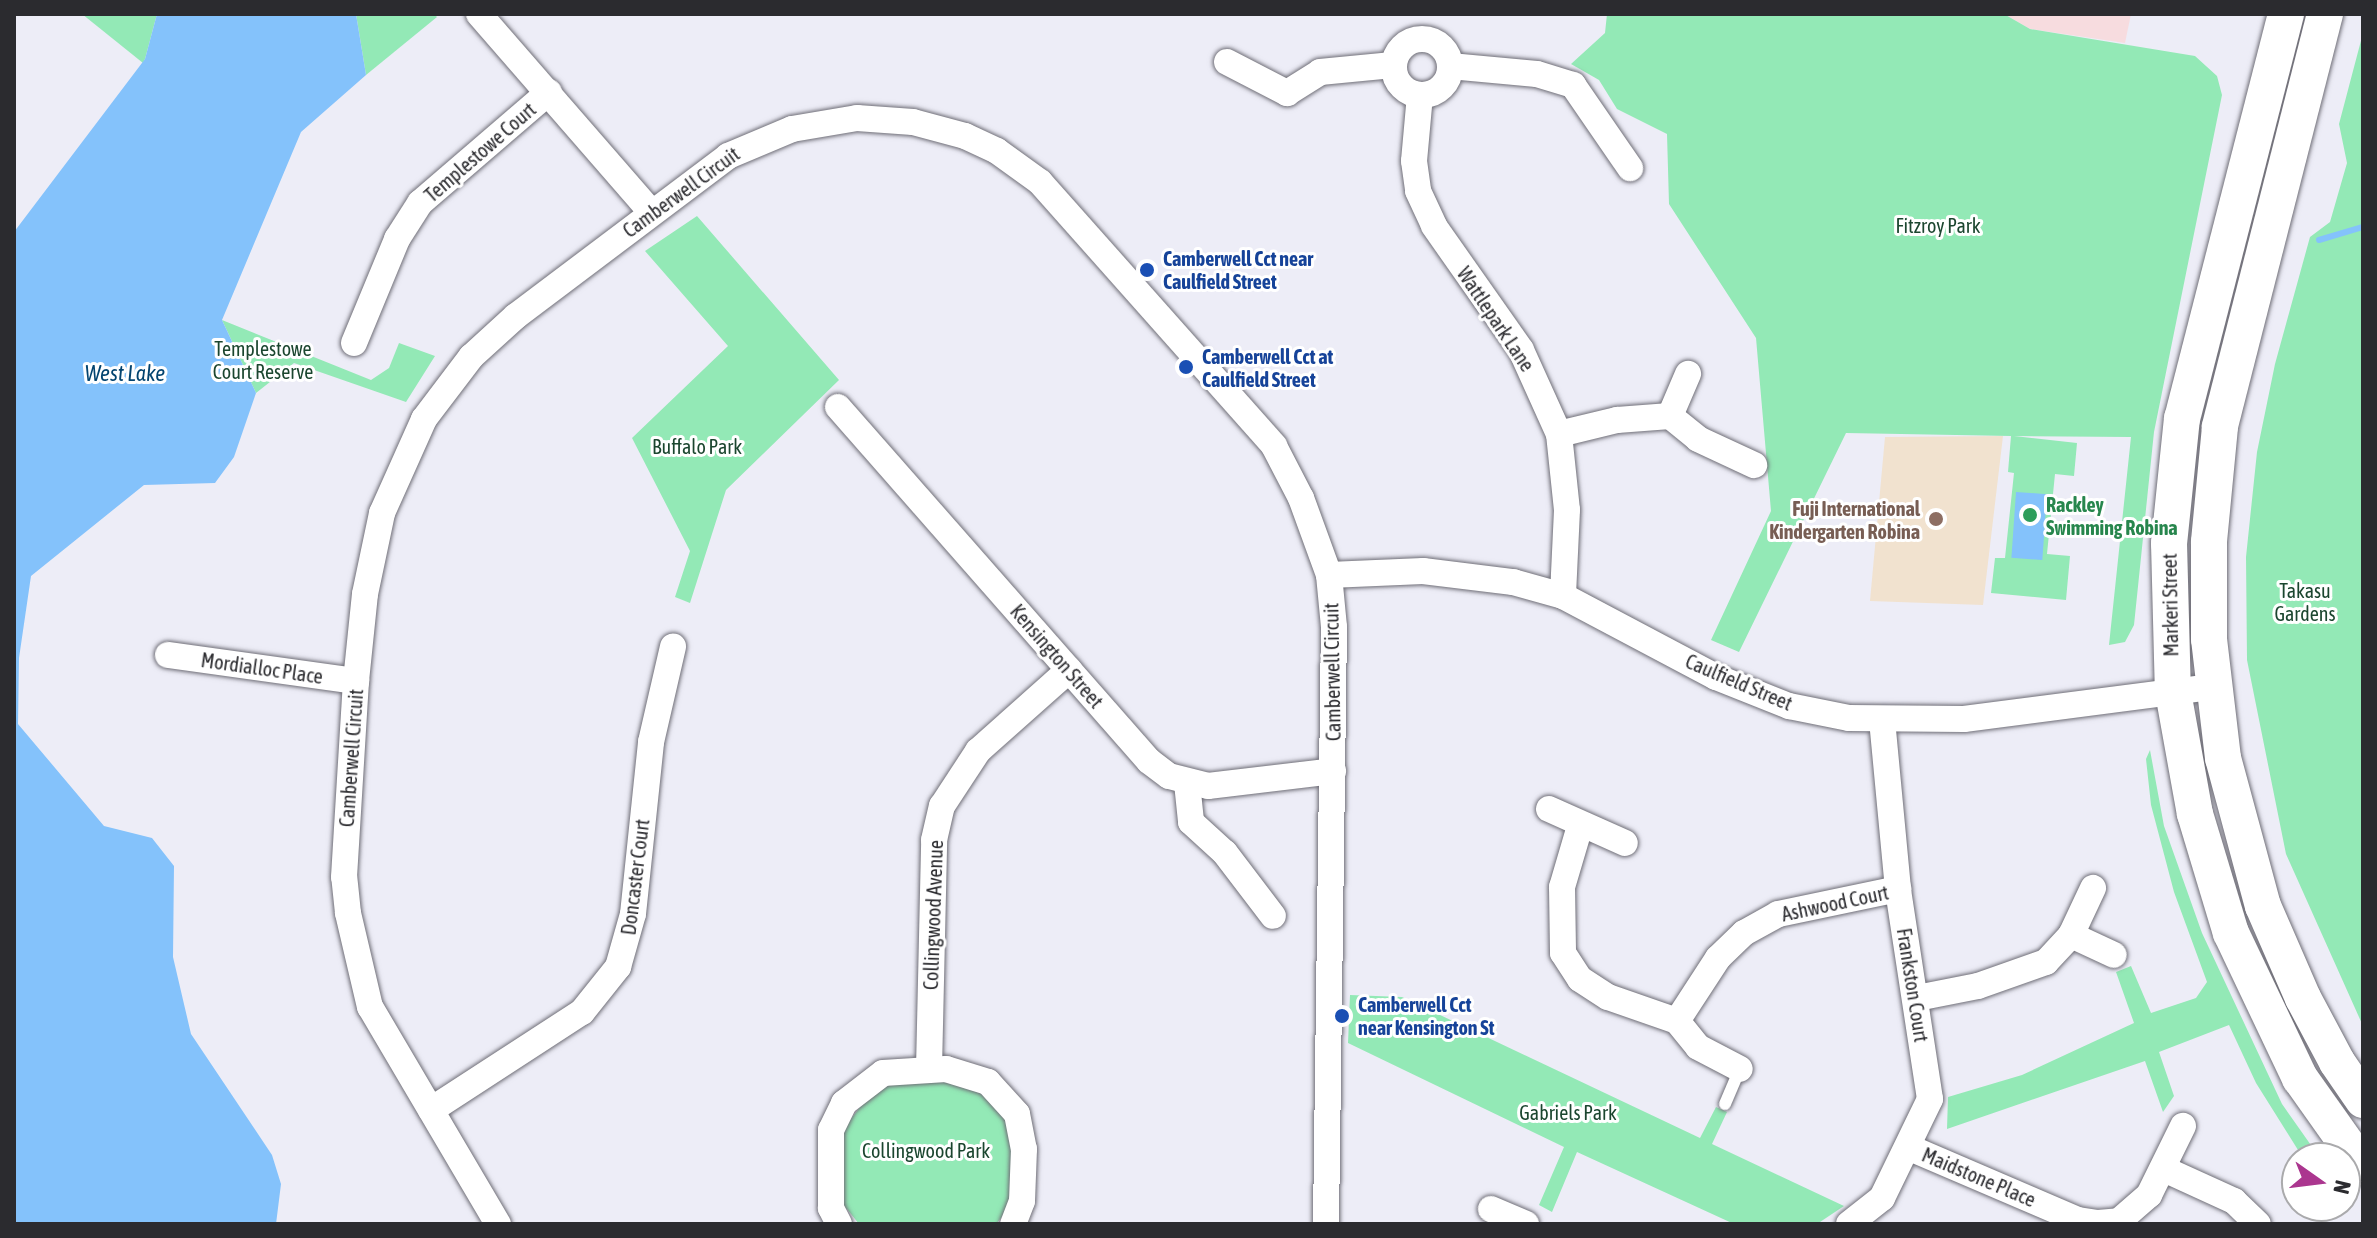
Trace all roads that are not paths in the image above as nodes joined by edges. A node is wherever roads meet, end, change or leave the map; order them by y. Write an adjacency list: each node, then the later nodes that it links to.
1 (479, 14): 8 (street)
2 (2286, 14): 25 (main road, Markeri Street)
3 (2325, 14): 24 (main road, Markeri Street)
4 (1429, 27): 6 (street); 7 (street)
5 (1227, 62): 6 (street)
6 (1393, 65): 9 (street)
7 (1450, 66): 9 (street); 10 (street)
8 (549, 92): 11 (street); 12 (street, Templestowe Court)
9 (1420, 95): 16 (street, Wattlepark Lane)
10 (1630, 168)
11 (651, 212): 18 (street, Camberwell Circuit); 23 (street, Camberwell Circuit)
12 (354, 343)
13 (1688, 374): 15 (street)
14 (838, 407): 22 (street, Kensington Street)
15 (1670, 416): 16 (street); 17 (street)
16 (1559, 434): 19 (street, Wattlepark Lane)
17 (1754, 465)
18 (1329, 575): 19 (street, Caulfield Street); 27 (street, Camberwell Circuit)
19 (1563, 596): 26 (street, Caulfield Street)
20 (673, 647): 43 (street, Doncaster Court)
21 (168, 655): 23 (street, Mordialloc Place)
22 (1069, 670): 28 (street, Kensington Street); 39 (street, Collingwood Avenue)
23 (356, 681): 43 (street, Camberwell Circuit)
24 (2212, 687): 25 (street, Caulfield Street); 41 (main road, Markeri Street)
25 (2173, 692): 26 (street, Caulfield Street); 46 (main road, Markeri Street)
26 (1882, 720): 33 (street, Frankston Court)
27 (1333, 771): 28 (street, Kensington Street); 52 (street, Camberwell Circuit)
28 (1187, 783): 34 (street)
29 (1549, 809): 30 (street)
30 (1580, 826): 31 (street); 38 (street)
31 (1625, 843)
32 (2093, 888): 35 (street)
33 (1898, 889): 37 (street, Frankston Court); 38 (street, Ashwood Court)
34 (1273, 916)
35 (2071, 935): 36 (street); 37 (street)
36 (2114, 955)
37 (1917, 998): 45 (street, Frankston Court)
38 (1677, 1021): 40 (street)
39 (929, 1069): 50 (street); 51 (street)
40 (1740, 1069): 42 (lane)
41 (2363, 1100)
42 (1725, 1104)
43 (431, 1110): 49 (street, Camberwell Circuit)
44 (2183, 1126): 47 (street, Maidstone Place)
45 (1910, 1148): 47 (street, Maidstone Place); 54 (street, Frankston Court)
46 (2363, 1167)
47 (2166, 1170): 55 (street)
48 (1491, 1209): 53 (street)
49 (498, 1224)
50 (839, 1224)
51 (1013, 1224)
52 (1326, 1224)
53 (1524, 1224)
54 (1849, 1224)
55 (2258, 1224)

